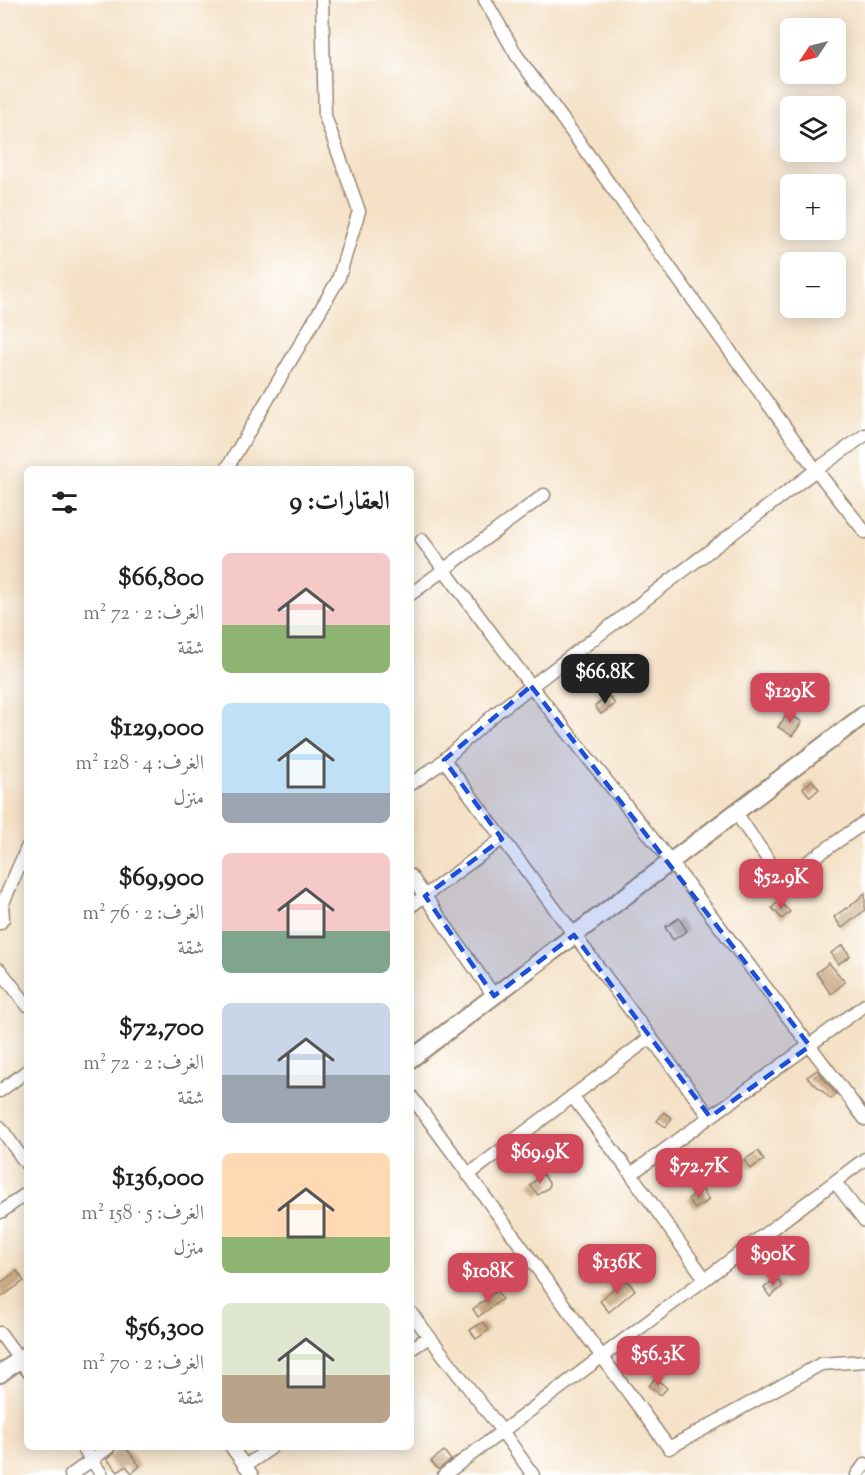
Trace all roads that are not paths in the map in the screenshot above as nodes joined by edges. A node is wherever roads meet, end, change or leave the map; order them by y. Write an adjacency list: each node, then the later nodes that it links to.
1 (322, 0): 4 (street)
2 (485, 0): 5 (street)
3 (865, 435): 5 (street)
4 (228, 466)
5 (816, 470): 7 (street); 11 (street)
6 (544, 495): 9 (street)
7 (865, 532)
8 (422, 540): 9 (street)
9 (444, 569): 10 (street); 11 (street)
10 (414, 592)
11 (531, 686): 13 (street); 19 (street)
12 (865, 714): 15 (main road)
13 (444, 760): 14 (street); 17 (street)
14 (414, 782)
15 (736, 813): 16 (street); 19 (main road)
16 (865, 822)
17 (502, 839): 21 (street); 24 (street)
18 (24, 855): 23 (street)
19 (671, 862): 24 (main road); 30 (street)
20 (414, 881): 21 (street)
21 (424, 896): 22 (street); 26 (street)
22 (414, 904)
23 (0, 923)
24 (574, 935): 26 (main road); 29 (street)
25 (0, 970): 27 (street)
26 (495, 996): 31 (main road)
27 (24, 1001)
28 (865, 1005): 30 (street)
29 (651, 1037): 34 (street); 36 (street)
30 (810, 1046): 36 (street); 37 (street)
31 (414, 1057)
32 (24, 1073): 33 (street)
33 (0, 1091)
34 (572, 1096): 41 (street); 42 (street)
35 (414, 1100): 42 (street)
36 (710, 1117): 41 (street)
37 (865, 1119)
38 (0, 1127): 40 (street)
39 (865, 1159): 43 (street)
40 (24, 1161)
41 (631, 1174): 47 (street)
42 (468, 1175): 52 (street)
43 (835, 1182): 46 (street); 47 (street)
44 (24, 1194): 45 (street)
45 (1, 1212)
46 (865, 1221)
47 (705, 1279): 52 (street)
48 (414, 1317): 50 (street)
49 (0, 1333): 53 (street)
50 (429, 1336): 51 (street); 56 (street)
51 (414, 1347)
52 (602, 1357): 54 (street); 56 (street)
53 (24, 1361): 55 (main road)
54 (865, 1361)
55 (0, 1374)
56 (502, 1431): 66 (street); 67 (street)
57 (84, 1450): 61 (street)
58 (105, 1450): 61 (street)
59 (234, 1450): 63 (street)
60 (269, 1450): 63 (street)
61 (92, 1460): 64 (street); 65 (street)
62 (865, 1464): 68 (street)
63 (249, 1470)
64 (71, 1475)
65 (102, 1475)
66 (444, 1475)
67 (533, 1475)
68 (857, 1475)

